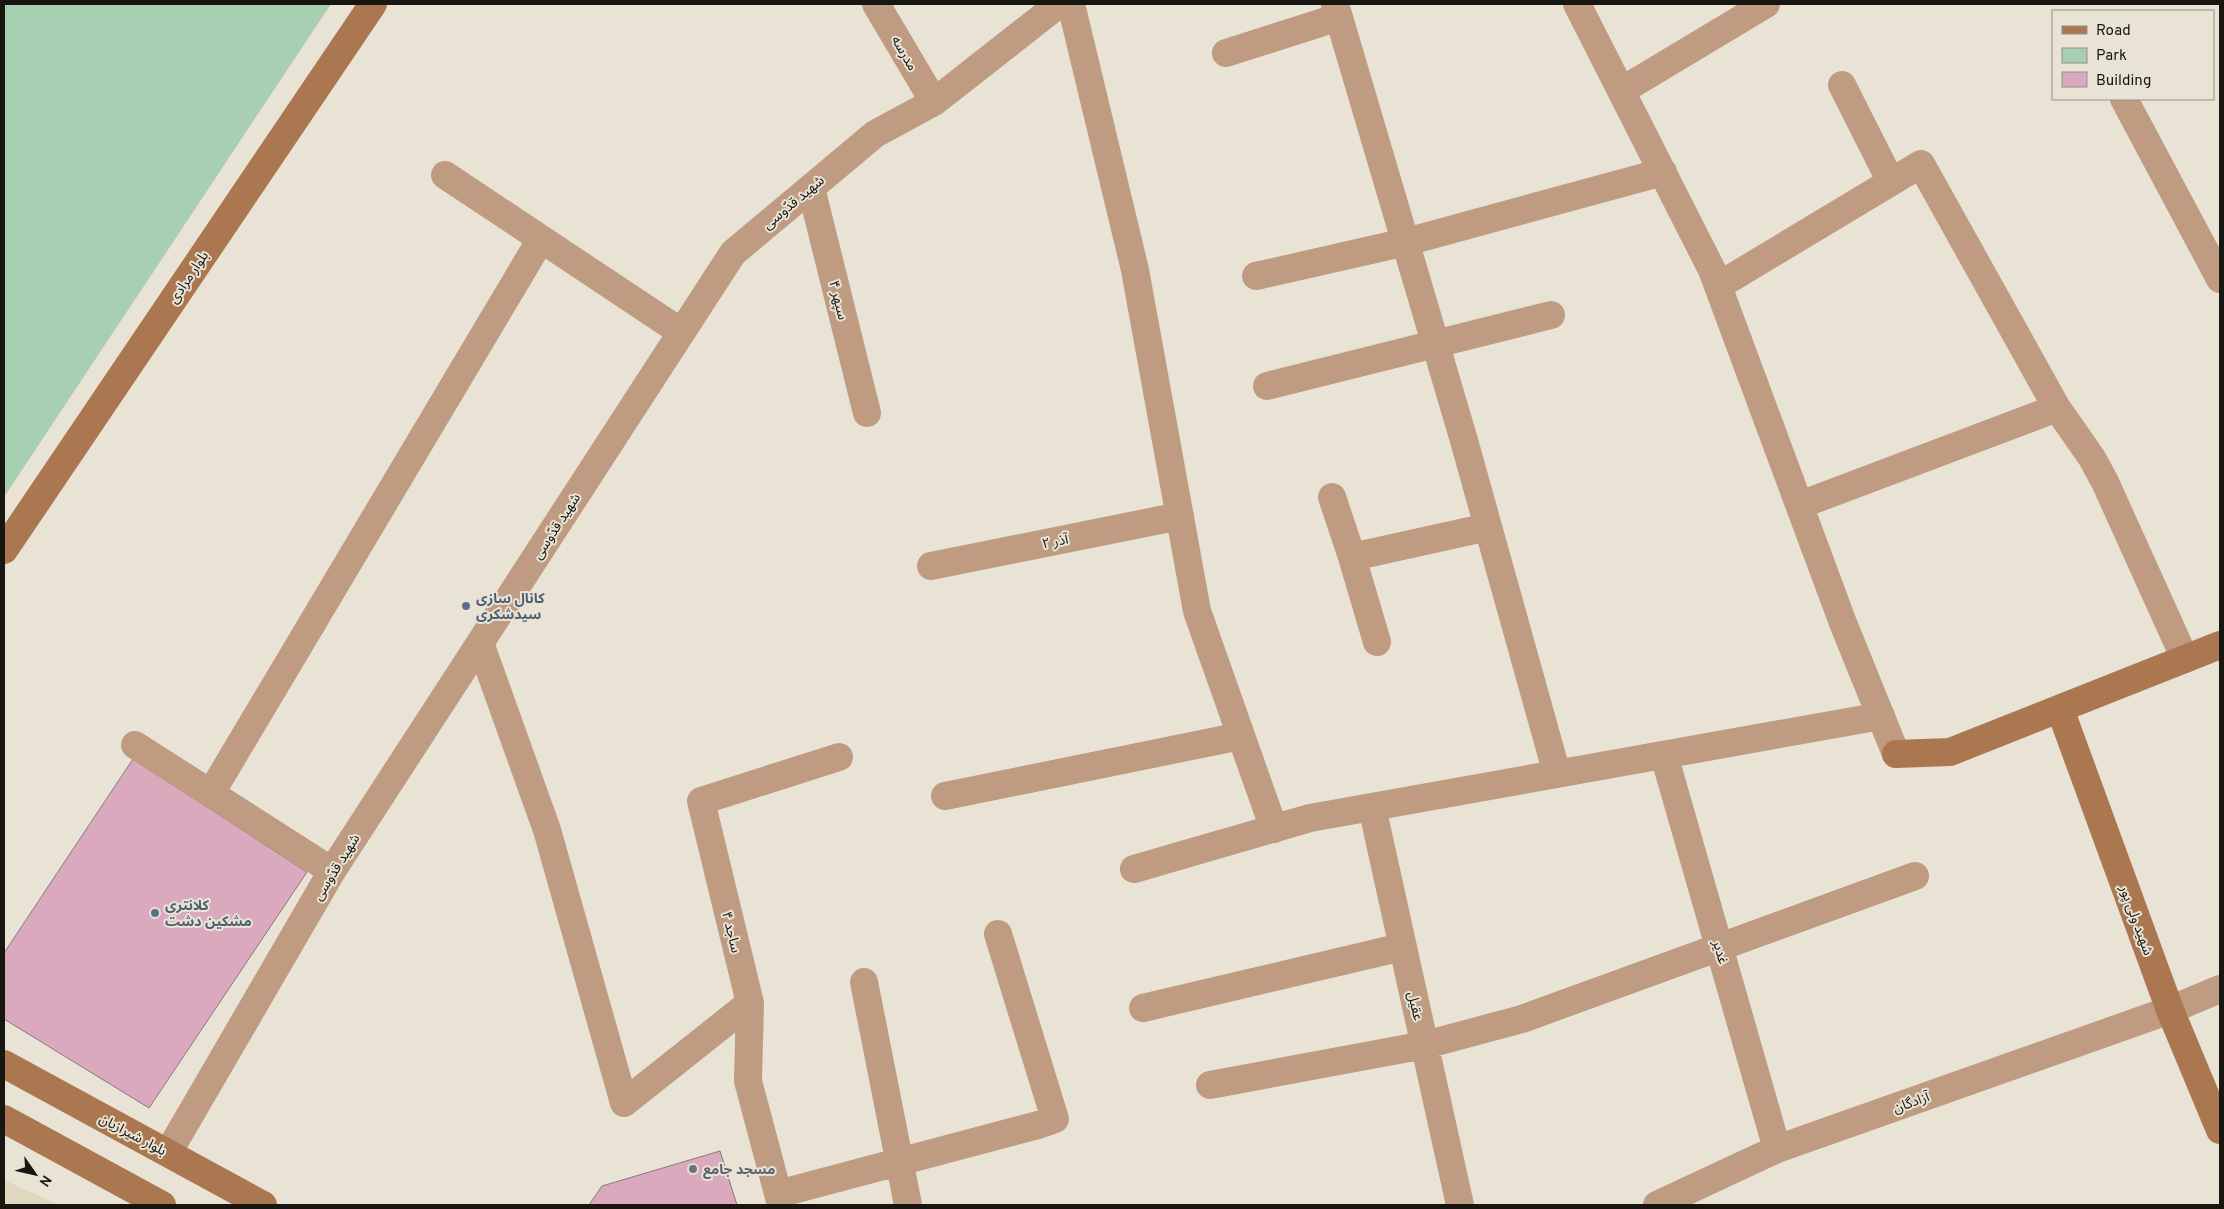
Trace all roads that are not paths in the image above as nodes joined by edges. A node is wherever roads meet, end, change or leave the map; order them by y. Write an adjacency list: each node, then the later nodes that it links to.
1 (373, 4): 32 (street, بلوار مرادی)
2 (876, 4): 12 (street, مدرسه)
3 (1059, 4): 12 (street, شهید قدّوسی)
4 (1071, 4): 30 (street)
5 (1577, 4): 10 (street)
6 (1766, 4): 10 (street)
7 (1337, 10): 8 (street); 18 (street)
8 (1226, 52)
9 (1842, 85): 15 (street)
10 (1621, 91): 13 (street)
11 (2125, 100): 20 (street)
12 (934, 102): 16 (street, شهید قدّوسی)
13 (1662, 172): 18 (street); 21 (street)
14 (445, 175): 17 (street)
15 (1891, 182): 21 (street); 26 (street)
16 (811, 188): 23 (street, شهید قدّوسی); 27 (street, سپهر ۴)
17 (541, 239): 23 (street); 46 (street)
18 (1406, 242): 19 (street); 24 (street)
19 (1256, 276)
20 (2220, 279)
21 (1718, 286): 29 (street)
22 (1551, 315): 24 (street)
23 (681, 332): 36 (street, شهید قدّوسی)
24 (1436, 343): 25 (street); 31 (street)
25 (1266, 386)
26 (2057, 408): 29 (street); 38 (street)
27 (867, 413)
28 (1332, 497): 33 (street)
29 (1800, 505): 40 (street)
30 (1180, 516): 34 (street, آذر ۲); 41 (street)
31 (1488, 527): 33 (street); 45 (street)
32 (4, 550)
33 (1352, 557): 35 (street)
34 (931, 566)
35 (1377, 642)
36 (480, 644): 51 (street, شهید قدّوسی); 58 (street)
37 (2220, 645): 38 (street)
38 (2185, 659): 39 (street)
39 (2060, 709): 40 (street); 60 (street, شهید ولی پور)
40 (1881, 716): 43 (street)
41 (1241, 736): 47 (street); 49 (street)
42 (135, 745): 46 (street)
43 (1664, 755): 45 (street); 55 (street, غدیر)
44 (839, 757): 58 (street, ساجد ۴)
45 (1557, 774): 48 (street)
46 (211, 793): 51 (street)
47 (945, 796)
48 (1372, 807): 49 (street); 54 (street, عقیل)
49 (1274, 829): 50 (street)
50 (1134, 869)
51 (332, 871): 67 (street, شهید قدّوسی)
52 (1916, 876): 55 (street)
53 (998, 934): 68 (street)
54 (1402, 947): 59 (street); 61 (street, عقیل)
55 (1719, 947): 61 (street); 66 (street, غدیر)
56 (864, 982): 68 (street)
57 (2220, 989): 60 (street, آزادگان)
58 (750, 1003): 69 (street, ساجد ۴)
59 (1142, 1008)
60 (2170, 1010): 65 (street, شهید ولی پور); 66 (street, آزادگان)
61 (1425, 1045): 63 (street); 73 (street, عقیل)
62 (4, 1064): 67 (street, بلوار شیرازیان)
63 (1210, 1085)
64 (4, 1120): 70 (street)
65 (2220, 1130)
66 (1777, 1149): 74 (street, آزادگان)
67 (168, 1153): 71 (street, بلوار شیرازیان)
68 (899, 1162): 69 (street); 72 (street)
69 (779, 1199)
70 (162, 1205)
71 (262, 1205)
72 (908, 1205)
73 (1460, 1205)
74 (1657, 1205)

